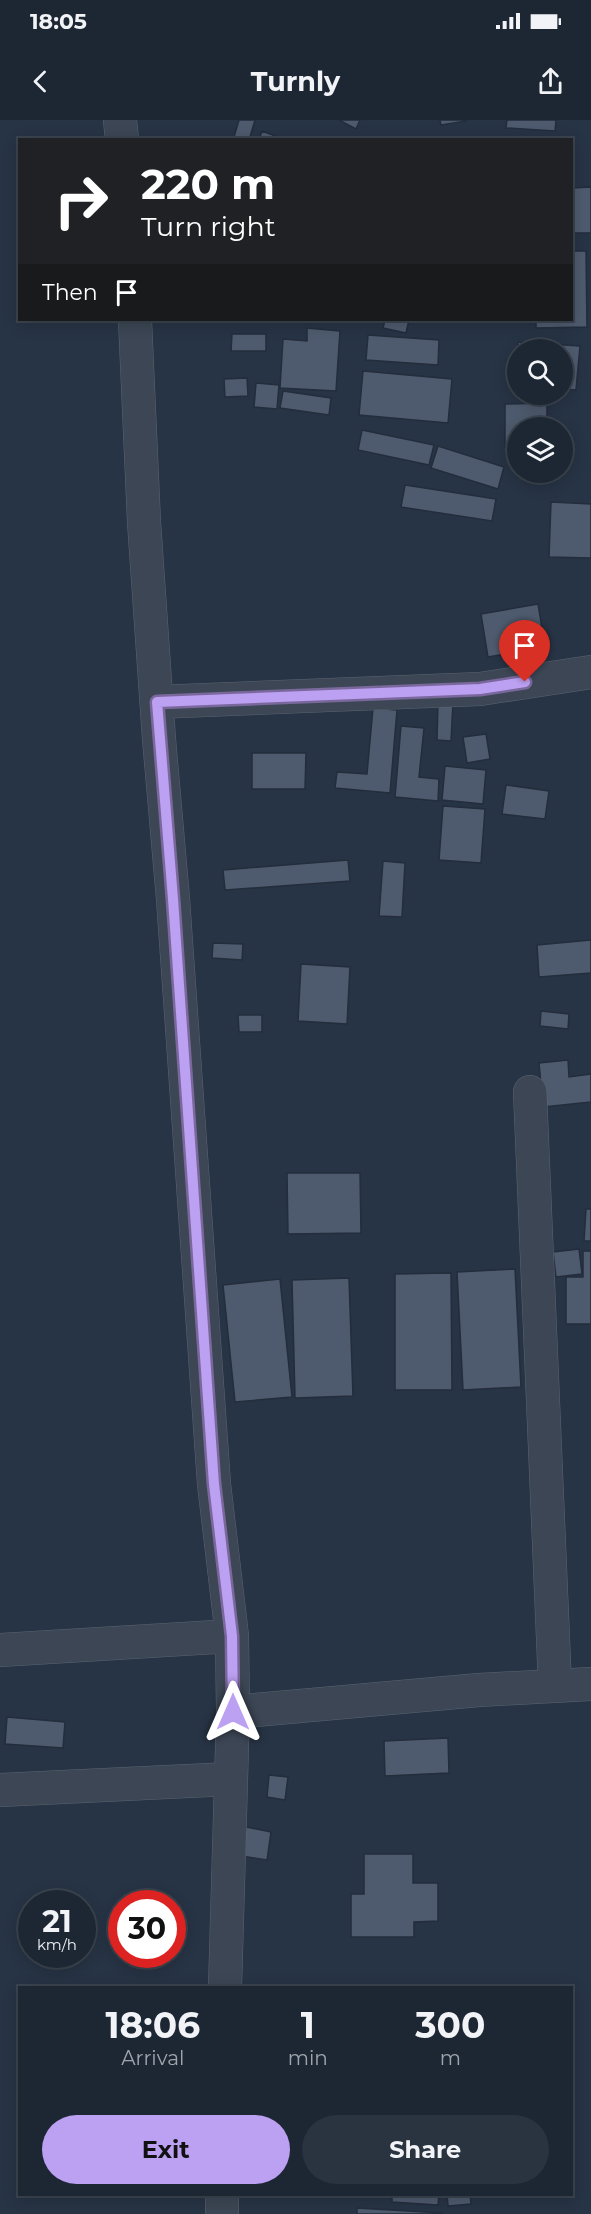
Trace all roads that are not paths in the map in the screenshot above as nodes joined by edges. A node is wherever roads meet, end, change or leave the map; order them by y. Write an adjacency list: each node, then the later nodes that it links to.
1 (120, 120): 2 (street)
2 (122, 138)
3 (135, 321): 5 (street)
4 (591, 672): 5 (street)
5 (157, 702): 7 (street)
6 (530, 1092): 10 (street)
7 (232, 1636): 8 (street); 11 (street)
8 (0, 1650)
9 (591, 1684): 10 (street)
10 (555, 1686): 11 (street)
11 (233, 1712): 12 (street)
12 (230, 1779): 13 (street); 14 (street)
13 (0, 1790)
14 (225, 1986)
15 (222, 2196): 16 (street)
16 (222, 2214)

